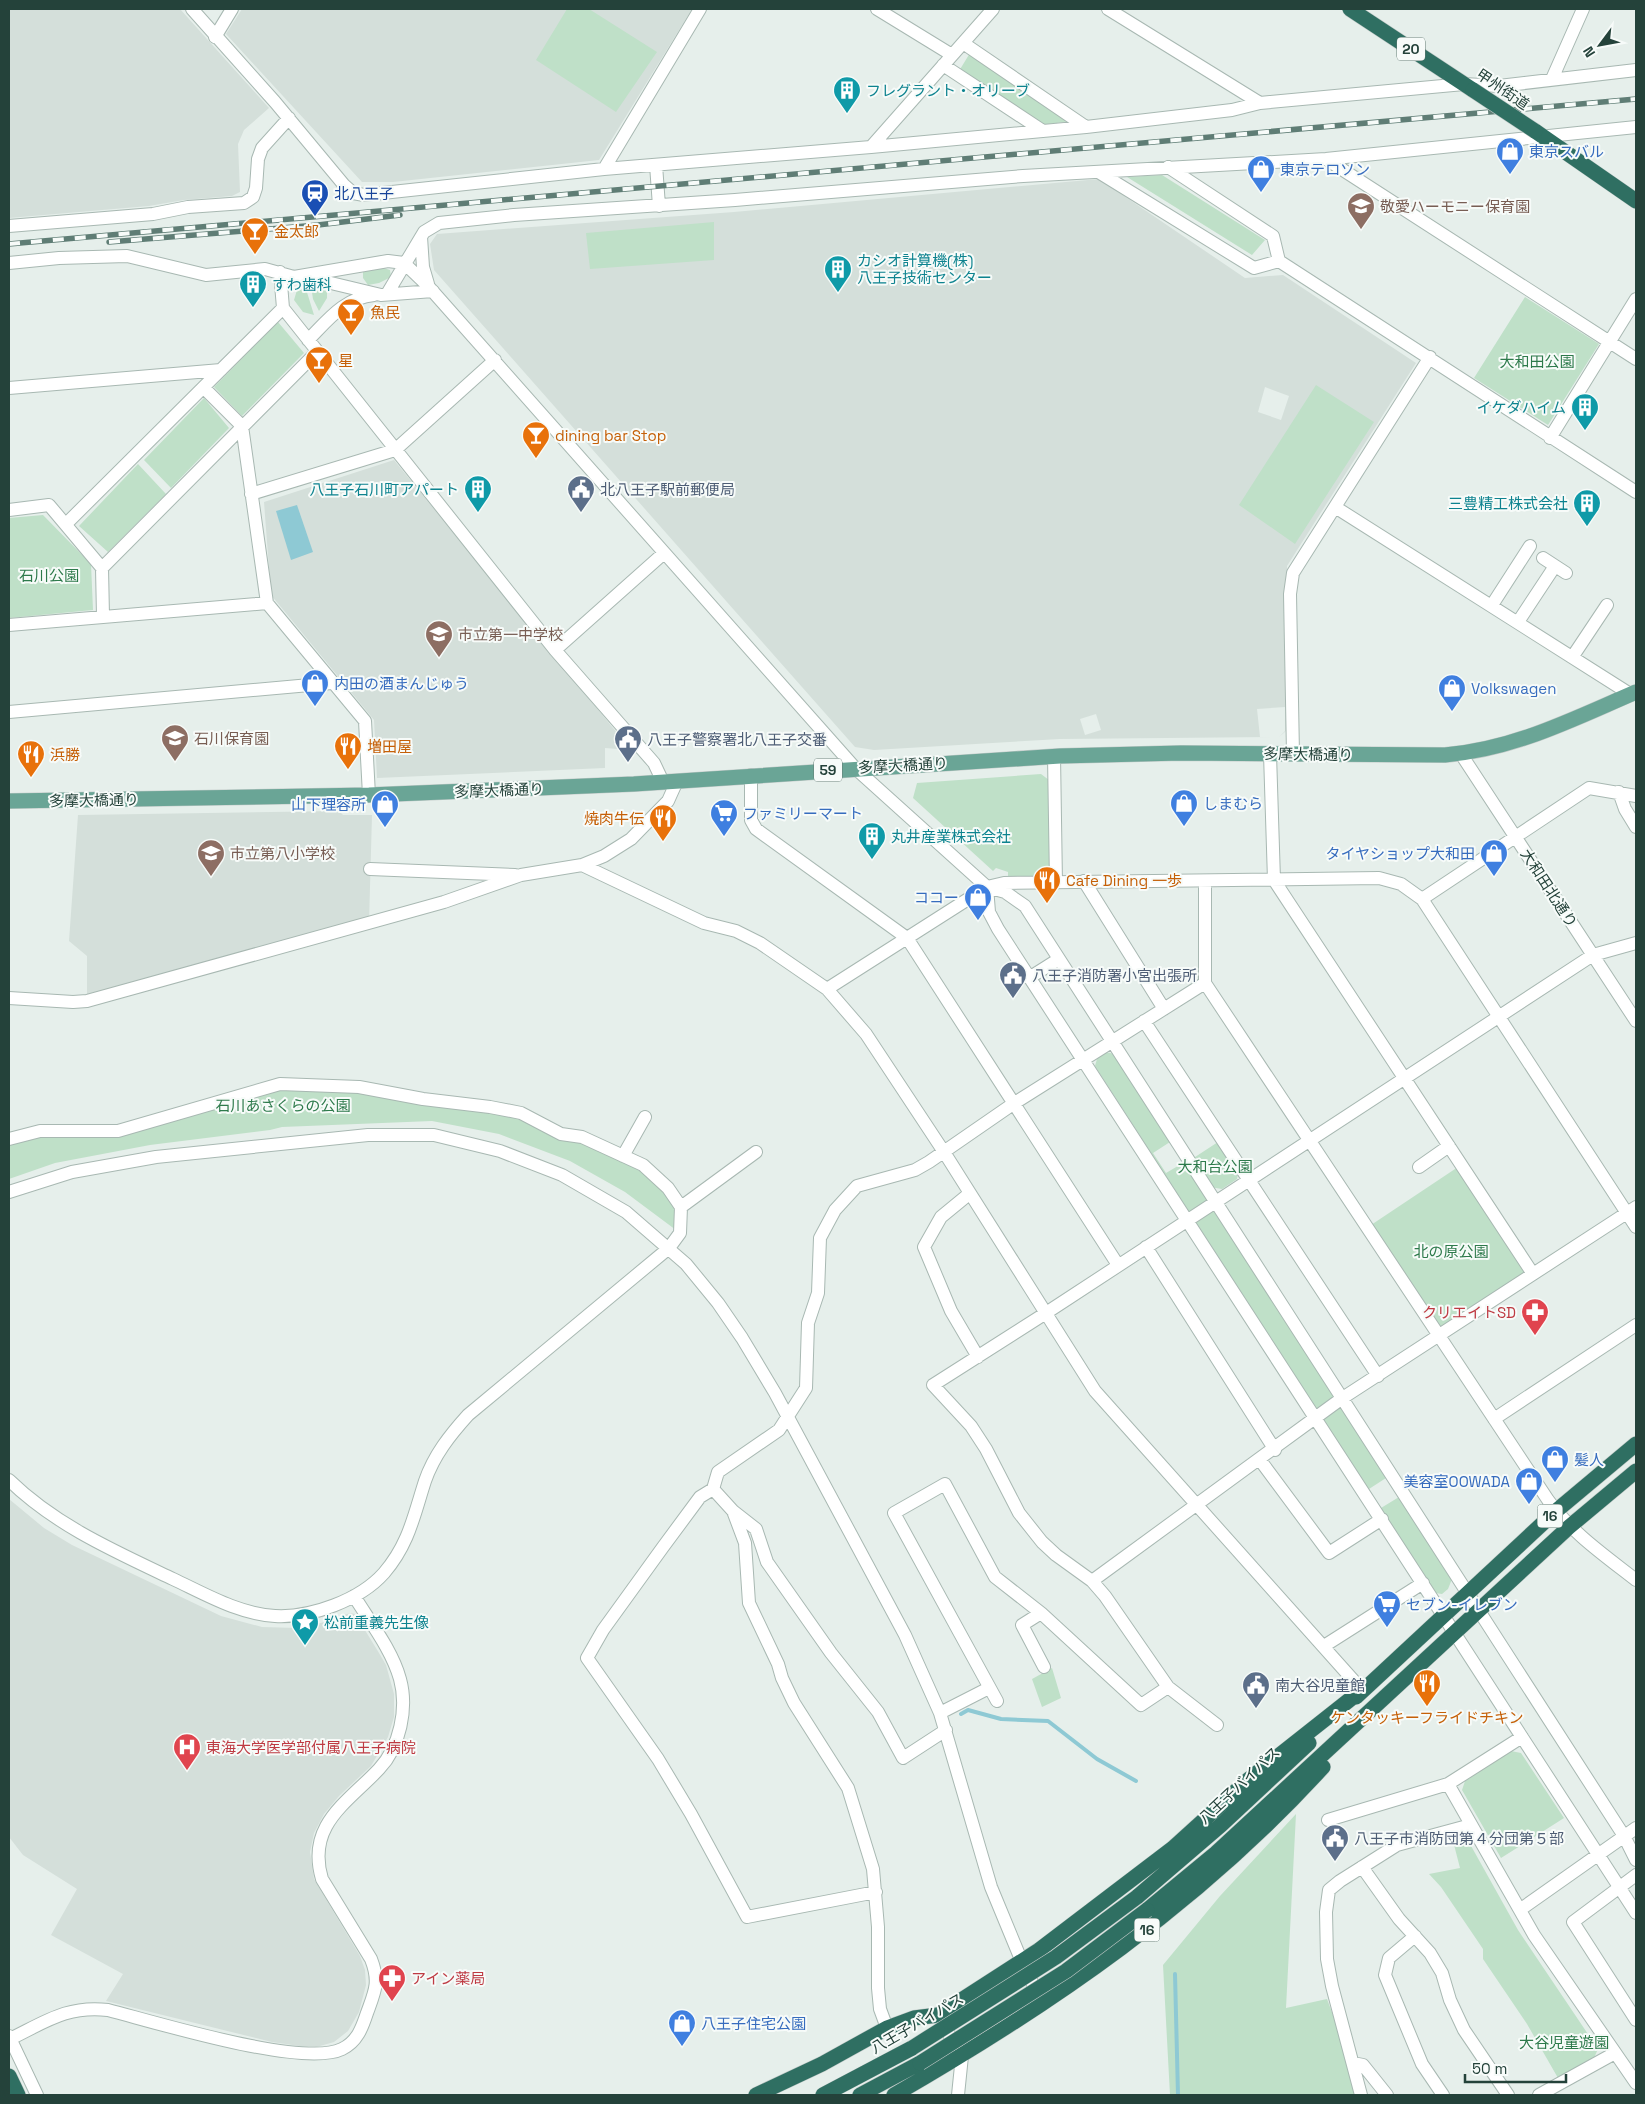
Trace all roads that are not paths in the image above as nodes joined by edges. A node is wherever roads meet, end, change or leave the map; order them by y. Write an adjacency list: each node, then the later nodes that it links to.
1 (192, 9): 9 (street)
2 (232, 9): 9 (street)
3 (700, 9): 26 (street)
4 (877, 9): 11 (street)
5 (992, 9): 10 (street)
6 (1108, 9): 16 (street)
7 (1350, 9): 15 (highway, 甲州街道 / 20)
8 (1583, 9): 14 (street)
9 (215, 36): 17 (street)
10 (963, 44): 11 (street); 18 (street)
11 (952, 55): 12 (street)
12 (943, 65): 20 (street); 22 (street)
13 (1636, 70): 14 (street)
14 (1552, 79): 15 (street)
15 (1468, 87): 16 (street); 21 (highway, 甲州街道 / 20, bridge)
16 (1260, 103): 18 (street)
17 (288, 118): 26 (street); 30 (street)
18 (1086, 127): 20 (street)
19 (1636, 127): 21 (street)
20 (1043, 131): 22 (street)
21 (1540, 134): 23 (street); 28 (highway, 甲州街道 / 20)
22 (871, 147): 24 (street)
23 (1326, 159): 25 (street); 45 (street)
24 (656, 165): 26 (street); 29 (street)
25 (1168, 167): 27 (street); 32 (street)
26 (604, 169)
27 (1100, 172): 29 (street); 32 (street)
28 (1636, 201)
29 (659, 206): 31 (street)
30 (9, 226)
31 (421, 237): 34 (street); 39 (street)
32 (1279, 260): 47 (street)
33 (9, 263): 36 (street)
34 (404, 263): 35 (street); 39 (street); 40 (street)
35 (355, 266): 37 (street); 38 (street)
36 (280, 272): 37 (street); 42 (street)
37 (305, 277): 38 (street)
38 (347, 286): 40 (street); 43 (street)
39 (430, 288): 40 (street); 49 (street)
40 (384, 294): 43 (street)
41 (1636, 299): 45 (street)
42 (283, 308): 44 (street); 50 (street)
43 (329, 318): 44 (street)
44 (308, 340): 46 (street)
45 (1609, 342): 48 (street); 54 (street)
46 (317, 352): 53 (street); 55 (street)
47 (1430, 357): 54 (street); 58 (street)
48 (1636, 359)
49 (495, 360): 55 (street); 62 (street)
50 (221, 370): 51 (street); 52 (street)
51 (9, 388)
52 (204, 389): 53 (street); 60 (street)
53 (242, 426): 57 (street); 64 (street)
54 (1550, 438): 56 (street)
55 (394, 450): 57 (street); 71 (street)
56 (1636, 492)
57 (251, 494): 65 (street)
58 (1335, 507): 66 (street); 77 (street)
59 (9, 510): 60 (street)
60 (66, 524): 64 (street)
61 (1530, 546): 66 (street)
62 (664, 553): 71 (street); 80 (street)
63 (1543, 558): 69 (street)
64 (102, 568): 68 (street)
65 (267, 602): 68 (street); 73 (street)
66 (1492, 605): 69 (street)
67 (1607, 605): 72 (street)
68 (103, 616): 70 (street)
69 (1518, 622): 72 (street)
70 (9, 625)
71 (555, 650): 82 (street)
72 (1573, 656): 74 (street)
73 (332, 683): 75 (street); 84 (street)
74 (1633, 693): 78 (main road, 多摩大橋通り / 59)
75 (9, 712)
76 (1270, 754): 77 (main road, 多摩大橋通り / 59); 79 (main road, 多摩大橋通り / 59); 92 (street)
77 (1293, 754): 78 (main road, 多摩大橋通り / 59)
78 (1461, 754): 88 (street, 大和田北通り)
79 (1054, 756): 80 (main road, 多摩大橋通り / 59); 95 (street)
80 (855, 768): 81 (main road, 多摩大橋通り / 59); 96 (street)
81 (751, 775): 82 (main road, 多摩大橋通り / 59); 98 (street)
82 (670, 781): 84 (main road, 多摩大橋通り / 59); 89 (street)
83 (1618, 792): 85 (street); 87 (street); 88 (street)
84 (369, 795): 86 (main road, 多摩大橋通り / 59)
85 (1636, 796)
86 (9, 802)
87 (1636, 827)
88 (1515, 836): 97 (street); 100 (street, 大和田北通り)
89 (582, 865): 91 (street); 104 (street)
90 (370, 869): 91 (street)
91 (521, 875): 105 (street)
92 (1274, 880): 94 (street); 97 (street); 112 (street)
93 (1084, 881): 94 (street); 95 (street); 106 (street)
94 (1205, 881): 103 (street)
95 (1056, 883): 96 (street)
96 (987, 886): 98 (street); 101 (street); 102 (street)
97 (1422, 899): 107 (street)
98 (907, 938): 104 (street); 113 (street)
99 (1636, 943): 100 (street)
100 (1593, 955): 107 (street); 109 (street, 大和田北通り)
101 (1059, 959): 102 (street); 110 (street)
102 (1029, 978): 111 (street)
103 (1206, 983): 106 (street); 116 (street)
104 (827, 989): 119 (street)
105 (9, 998)
106 (1164, 1009): 108 (street)
107 (1500, 1016): 112 (street); 127 (street)
108 (1144, 1021): 110 (street); 122 (street)
109 (1636, 1022)
110 (1112, 1042): 111 (street); 125 (street)
111 (1083, 1061): 113 (street); 128 (street)
112 (1404, 1079): 116 (street); 117 (street)
113 (1013, 1104): 119 (street); 132 (street)
114 (645, 1117): 120 (street)
115 (9, 1138): 120 (street)
116 (1311, 1141): 122 (street); 136 (street)
117 (1449, 1146): 121 (street); 133 (street)
118 (756, 1152): 126 (street)
119 (944, 1152): 124 (street); 141 (street)
120 (623, 1156): 126 (street)
121 (1419, 1167)
122 (1249, 1180): 125 (street); 138 (street)
123 (9, 1192): 131 (street)
124 (969, 1194): 134 (street); 137 (street)
125 (1216, 1203): 128 (street); 139 (street)
126 (681, 1207): 131 (street)
127 (1632, 1210): 129 (street); 133 (street)
128 (1187, 1222): 130 (street); 140 (street)
129 (1636, 1227)
130 (1146, 1247): 132 (street); 144 (street)
131 (669, 1248): 141 (street); 158 (street)
132 (1118, 1265): 134 (street)
133 (1533, 1274): 136 (street)
134 (1046, 1313): 137 (street); 149 (street)
135 (1636, 1325): 142 (street)
136 (1440, 1336): 138 (street); 142 (street)
137 (978, 1358): 155 (street)
138 (1378, 1376): 139 (street)
139 (1341, 1400): 140 (street); 157 (street)
140 (1316, 1417): 144 (street); 152 (street)
141 (787, 1418): 148 (street); 169 (street)
142 (1494, 1419): 150 (street)
143 (1636, 1444): 150 (highway, 八王子バイパス / 16)
144 (1275, 1450): 145 (street)
145 (1260, 1460): 149 (street); 152 (street)
146 (1636, 1471): 153 (highway, 16)
147 (9, 1480): 158 (street)
148 (712, 1490): 151 (street); 184 (street)
149 (1197, 1505): 155 (street); 163 (street)
150 (1556, 1511): 153 (street); 157 (highway, 八王子バイパス / 16)
151 (733, 1512): 172 (street); 184 (street)
152 (1382, 1519): 156 (street)
153 (1569, 1527): 154 (street); 159 (highway, 16)
154 (1636, 1580)
155 (1092, 1581): 165 (street)
156 (1423, 1583): 161 (street); 163 (street)
157 (1468, 1592): 159 (street); 161 (highway, 八王子バイパス / 16)
158 (354, 1596): 193 (street)
159 (1480, 1611): 162 (highway, 16); 178 (street)
160 (1041, 1613): 164 (street); 165 (street); 166 (street)
161 (1444, 1615): 162 (street); 167 (highway, 八王子バイパス / 16)
162 (1455, 1635): 170 (highway, 16); 173 (street)
163 (1324, 1646): 167 (street)
164 (1044, 1667)
165 (1168, 1687): 171 (street)
166 (990, 1688): 168 (street); 169 (street)
167 (1362, 1690): 188 (highway); 202 (highway, 八王子バイパス / 16, bridge)
168 (997, 1701)
169 (940, 1713): 172 (street)
170 (1362, 1720): 189 (highway, 16); 203 (highway, 16, bridge)
171 (1217, 1725)
172 (946, 1730): 188 (street)
173 (1522, 1737): 174 (street); 179 (street)
174 (1448, 1784): 175 (street); 176 (street)
175 (1328, 1820)
176 (1471, 1825): 181 (street); 185 (street)
177 (1636, 1828): 178 (street)
178 (1624, 1836): 179 (street); 180 (street)
179 (1599, 1856): 183 (street); 185 (street)
180 (1636, 1860)
181 (1362, 1867): 187 (street); 196 (street)
182 (1636, 1875): 183 (street)
183 (1619, 1886): 186 (street); 191 (street)
184 (876, 1892): 192 (street)
185 (1521, 1909): 194 (street)
186 (1636, 1913)
187 (1415, 1936): 208 (street); 209 (street)
188 (1022, 1962): 189 (street); 190 (highway)
189 (1042, 2005): 195 (highway, 16)
190 (938, 2015): 192 (highway); 195 (street)
191 (1636, 2020)
192 (887, 2028): 201 (highway)
193 (10, 2038): 200 (street)
194 (1616, 2053): 198 (street); 210 (street)
195 (962, 2056): 204 (highway, 16); 205 (street)
196 (1353, 2063): 206 (street); 207 (street)
197 (9, 2076): 199 (highway)
198 (1636, 2084)
199 (18, 2095)
200 (36, 2095)
201 (756, 2095)
202 (823, 2095)
203 (860, 2095)
204 (894, 2095)
205 (958, 2095)
206 (1361, 2095)
207 (1387, 2095)
208 (1443, 2095)
209 (1508, 2095)
210 (1539, 2095)

